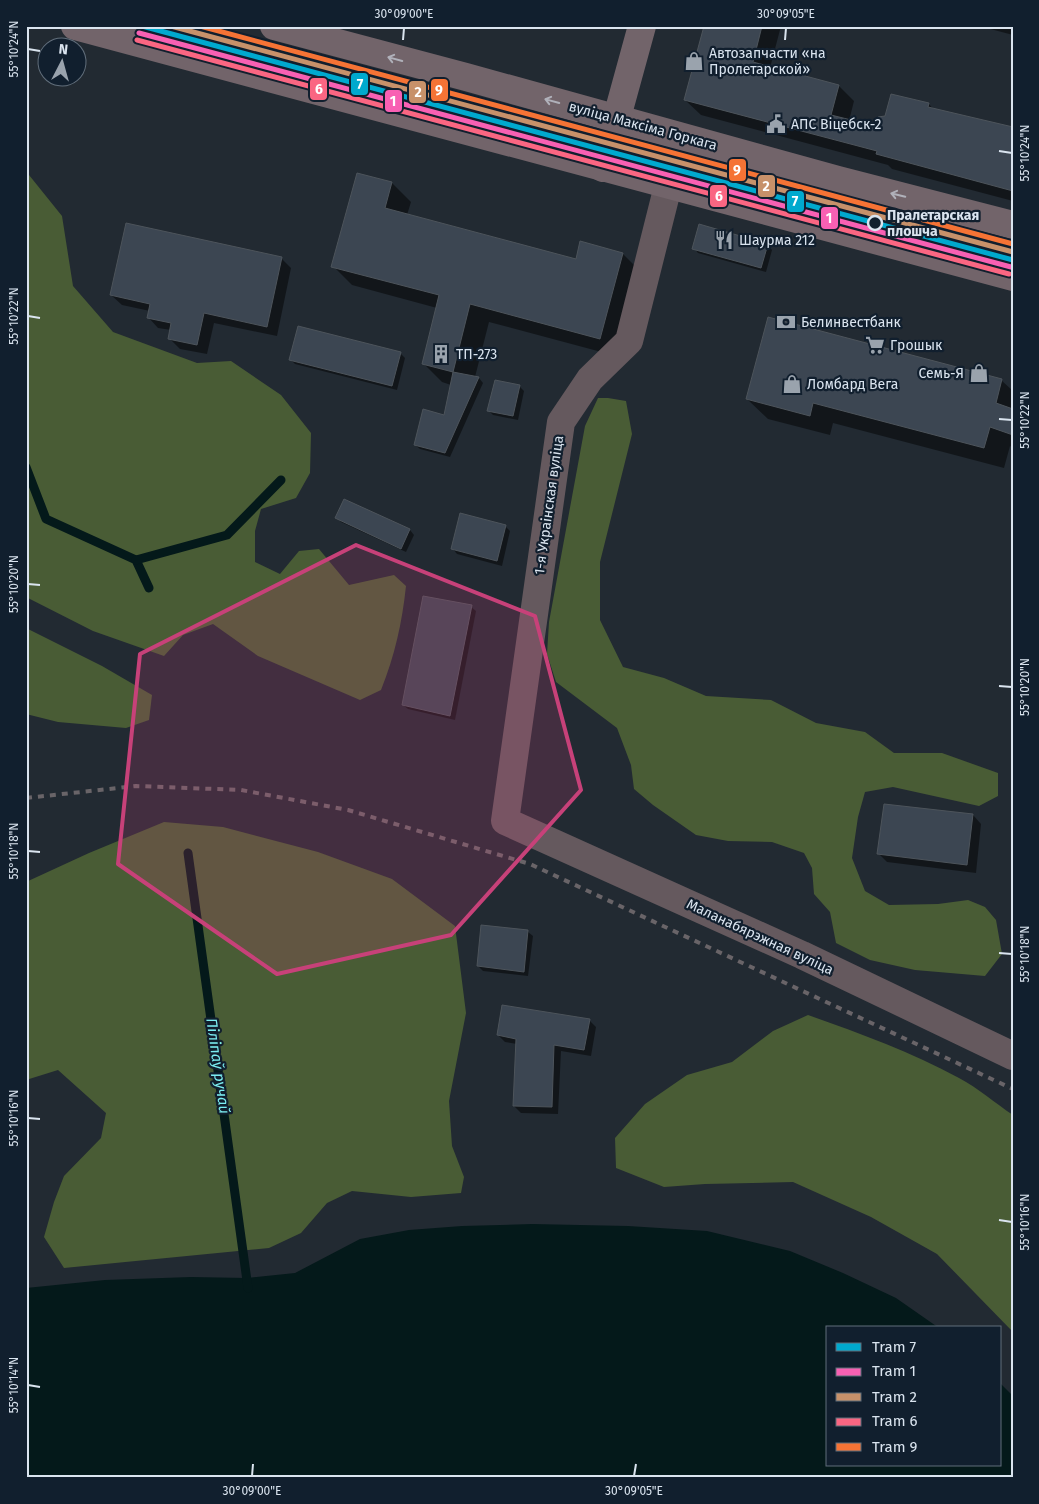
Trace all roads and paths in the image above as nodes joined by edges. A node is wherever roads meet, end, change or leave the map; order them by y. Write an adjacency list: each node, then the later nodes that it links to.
1 (274, 26): 4 (main road, вуліца Максіма Горкага, one-way to 1)
2 (642, 26): 4 (main road)
3 (79, 27): 5 (main road)
4 (616, 118): 5 (main road); 7 (main road, вуліца Максіма Горкага, one-way to 4)
5 (603, 168): 6 (main road)
6 (668, 186): 8 (main road); 9 (street, 1-я Украінская вуліца)
7 (1013, 225)
8 (1013, 277)
9 (505, 821): 10 (street, Маланабярэжная вуліца)
10 (1013, 1056)

